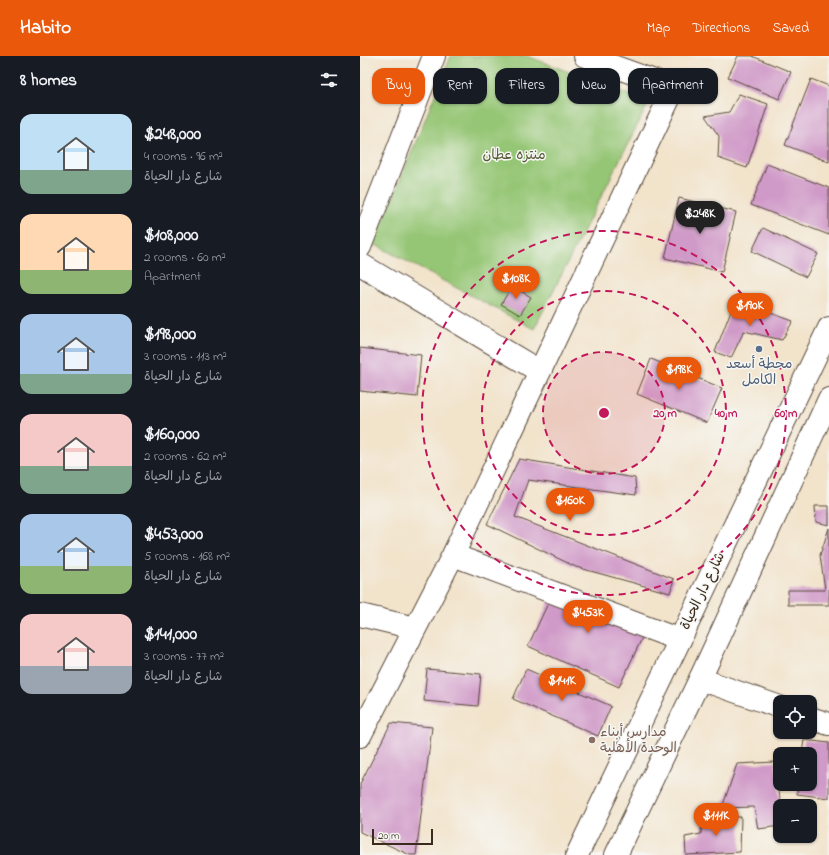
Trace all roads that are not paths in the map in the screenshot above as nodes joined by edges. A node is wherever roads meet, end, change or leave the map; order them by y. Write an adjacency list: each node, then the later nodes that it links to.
1 (434, 56): 3 (street)
2 (585, 56): 6 (street)
3 (360, 247)
4 (360, 264): 6 (street)
5 (829, 328): 7 (street, شارع دار الحياة)
6 (539, 371): 9 (street)
7 (794, 401): 8 (street); 12 (street, شارع دار الحياة)
8 (825, 406): 13 (street)
9 (453, 555): 11 (street); 12 (street)
10 (360, 615): 11 (street)
11 (415, 628): 17 (street)
12 (680, 640): 18 (street, شارع دار الحياة)
13 (700, 679): 14 (street); 19 (street)
14 (773, 705)
15 (817, 720): 16 (street)
16 (829, 724)
17 (360, 736)
18 (577, 855)
19 (616, 855)

